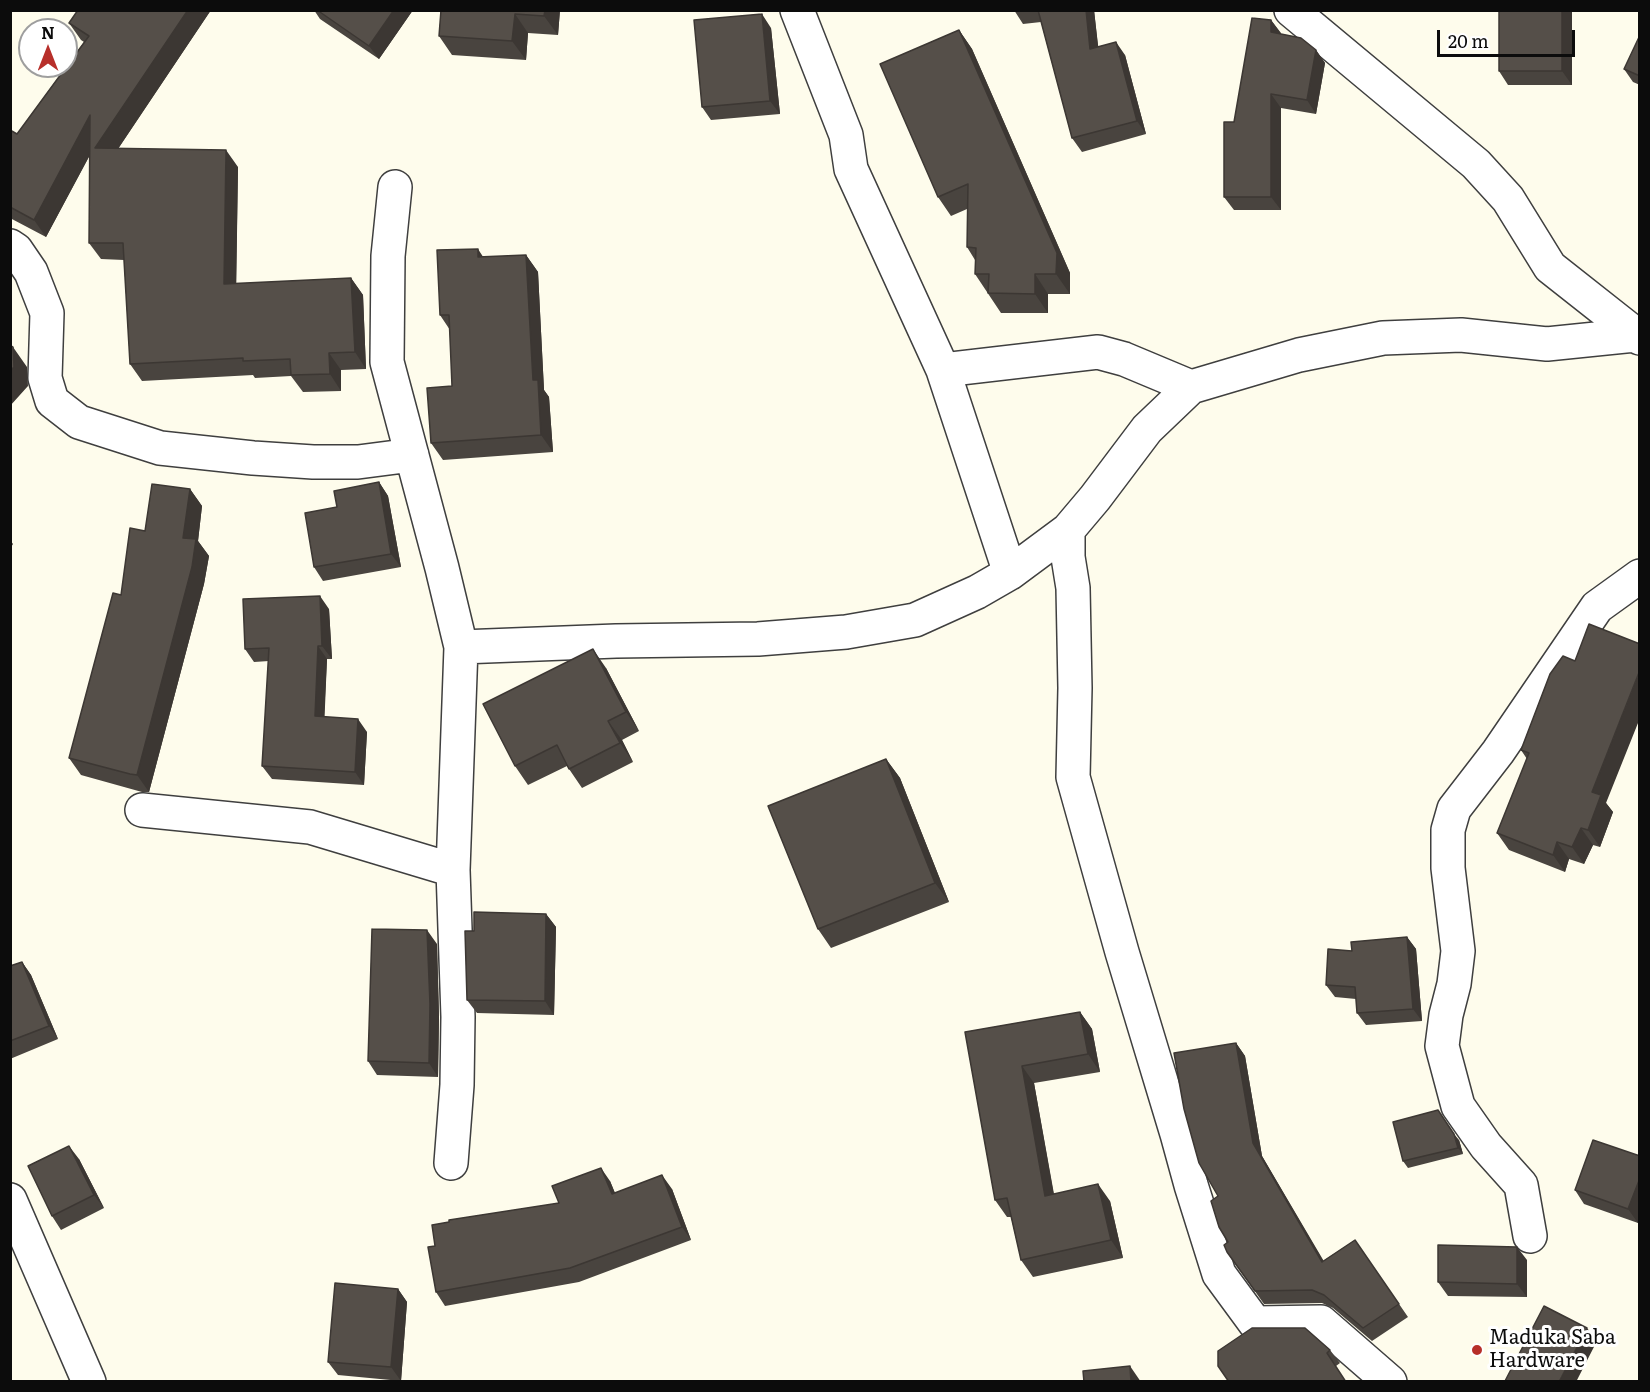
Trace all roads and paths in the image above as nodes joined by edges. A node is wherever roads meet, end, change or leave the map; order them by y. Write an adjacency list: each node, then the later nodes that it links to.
1 (796, 10): 6 (street)
2 (1291, 10): 5 (street)
3 (394, 187): 8 (street)
4 (10, 246): 8 (street)
5 (1637, 337): 7 (street)
6 (943, 370): 7 (street); 10 (street)
7 (1191, 387): 9 (street)
8 (412, 455): 12 (street)
9 (1068, 530): 10 (street); 19 (street)
10 (1010, 573): 12 (street)
11 (1640, 576): 17 (street)
12 (461, 647): 14 (street)
13 (142, 810): 14 (street)
14 (453, 870): 15 (street)
15 (451, 1163)
16 (10, 1200): 18 (street)
17 (1530, 1236)
18 (89, 1382)
19 (1390, 1382)

